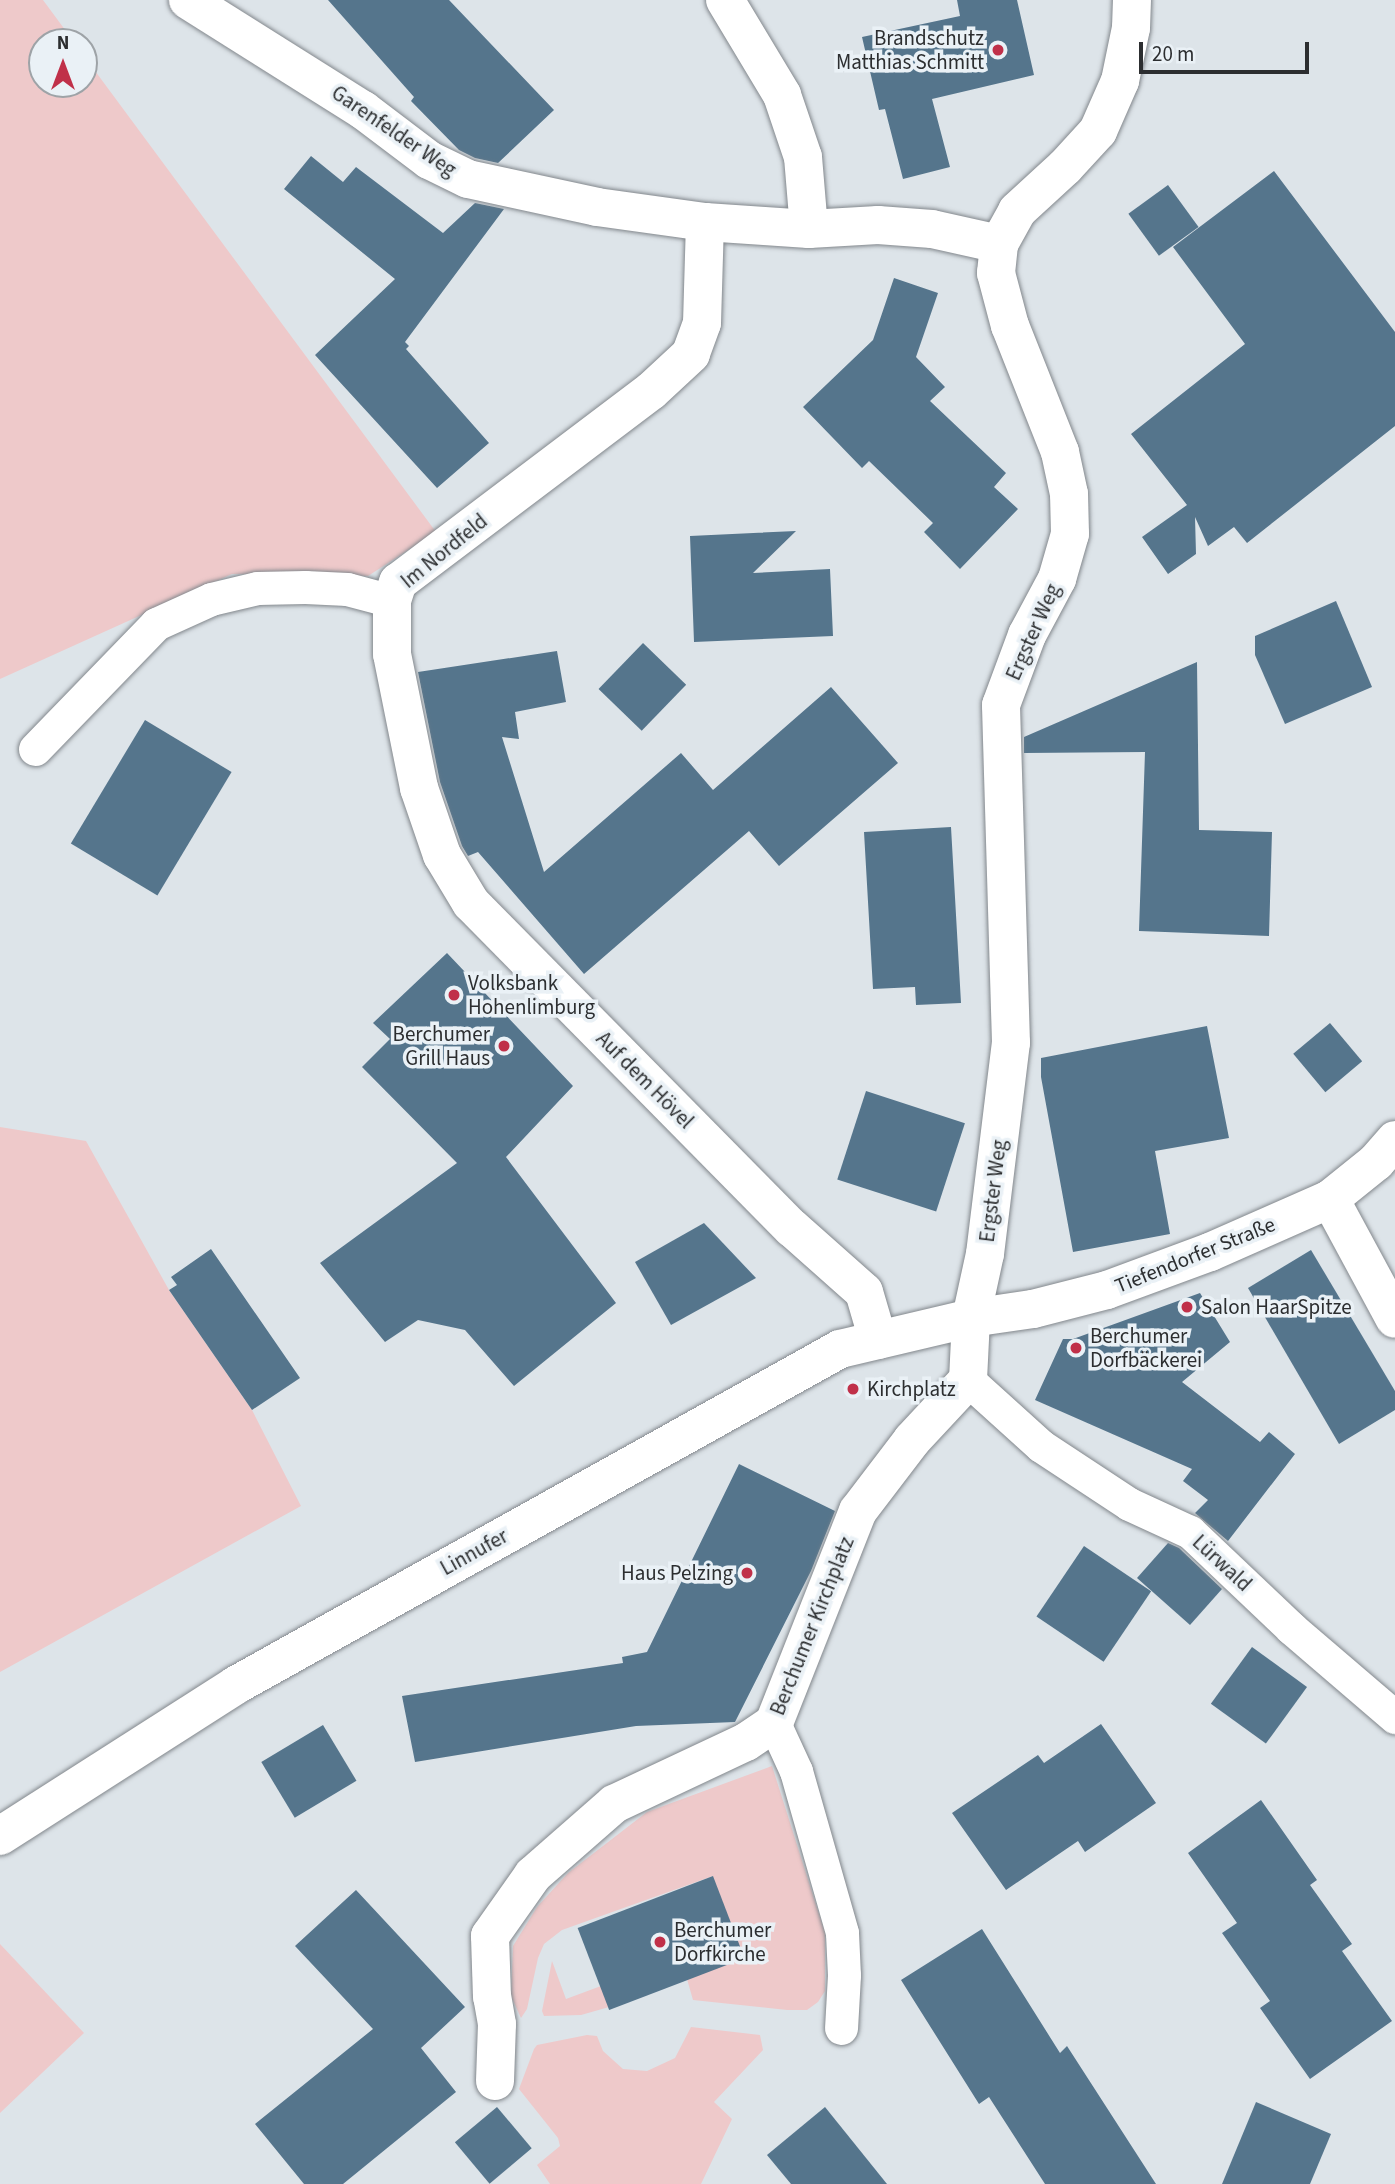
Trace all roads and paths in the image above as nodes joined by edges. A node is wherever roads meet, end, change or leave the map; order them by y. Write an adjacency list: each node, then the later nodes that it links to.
1 (187, 0): 4 (street, Garenfelder Weg)
2 (725, 0): 5 (street)
3 (1132, 0): 6 (street, Ergster Weg)
4 (705, 222): 5 (street, Garenfelder Weg); 7 (street, Im Nordfeld)
5 (809, 229): 6 (street, Garenfelder Weg)
6 (999, 244): 11 (street, Ergster Weg)
7 (392, 601): 8 (lane, Im Nordfeld); 13 (street, Auf dem Hövel)
8 (36, 749)
9 (1395, 1140): 10 (street, Tiefendorfer Straße)
10 (1330, 1199): 11 (street, Tiefendorfer Straße); 12 (street)
11 (971, 1318): 13 (street, Linnufer); 14 (street)
12 (1395, 1319)
13 (878, 1340): 17 (street, Linnufer)
14 (968, 1380): 15 (lane, Lürwald); 16 (street, Berchumer Kirchplatz)
15 (1395, 1717)
16 (774, 1723): 18 (lane); 19 (street, Berchumer Kirchplatz)
17 (0, 1836)
18 (841, 2028)
19 (495, 2081)

